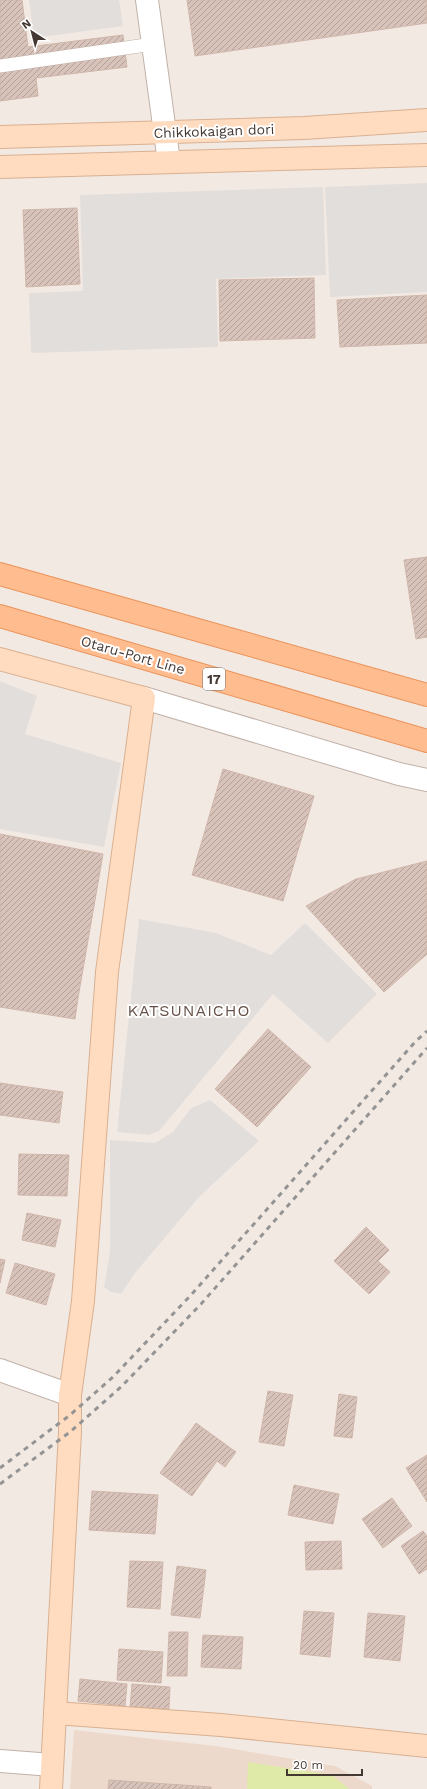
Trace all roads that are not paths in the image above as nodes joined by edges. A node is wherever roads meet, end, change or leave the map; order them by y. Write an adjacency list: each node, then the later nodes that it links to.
1 (147, 0): 2 (street)
2 (153, 44): 3 (lane); 5 (street)
3 (0, 66)
4 (427, 120): 5 (street, Chikkokaigan dori)
5 (165, 132): 6 (street, Chikkokaigan dori); 8 (street)
6 (0, 137)
7 (427, 155): 8 (street)
8 (168, 162): 9 (street)
9 (0, 167)
10 (0, 574): 13 (main road)
11 (0, 616): 15 (main road, Otaru-Port Line / 17)
12 (0, 659): 14 (street)
13 (427, 695)
14 (144, 698): 16 (street); 18 (street)
15 (427, 741)
16 (427, 780)
17 (0, 1370): 18 (street)
18 (70, 1395): 19 (street)
19 (55, 1714): 20 (street); 22 (street)
20 (427, 1746)
21 (0, 1761): 22 (street)
22 (52, 1765): 23 (street)
23 (51, 1789)

